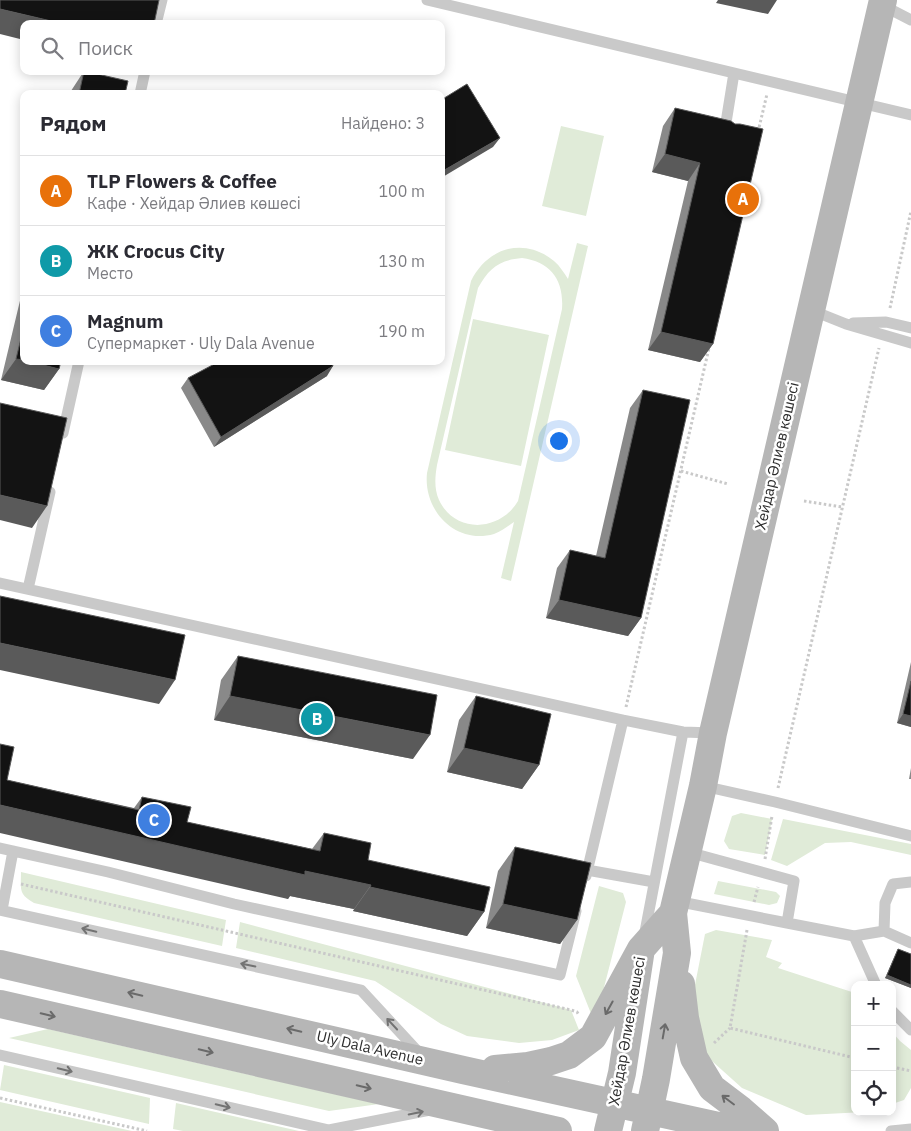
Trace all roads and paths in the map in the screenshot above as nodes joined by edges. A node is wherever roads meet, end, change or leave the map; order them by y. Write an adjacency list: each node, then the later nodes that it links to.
1 (162, 0): 4 (lane)
2 (428, 0): 6 (lane)
3 (878, 8): 5 (lane); 10 (main road, Хейдар Әлиев көшесі)
4 (157, 20)
5 (911, 20)
6 (734, 73): 8 (lane); 12 (lane)
7 (144, 75): 9 (lane)
8 (770, 81): 10 (lane); 13 (path)
9 (141, 90)
10 (858, 102): 11 (lane); 15 (main road, Хейдар Әлиев көшесі)
11 (911, 115)
12 (724, 135)
13 (757, 140)
14 (911, 211): 16 (path)
15 (810, 310): 17 (lane); 33 (main road, Хейдар Әлиев көшесі)
16 (886, 322): 17 (lane); 18 (lane)
17 (846, 324): 19 (lane)
18 (911, 328)
19 (882, 335): 20 (lane); 28 (path)
20 (911, 343)
21 (710, 344): 24 (path)
22 (78, 365): 23 (lane)
23 (60, 447)
24 (681, 471): 25 (path); 31 (path)
25 (728, 484)
26 (51, 485): 30 (lane)
27 (804, 501): 28 (path)
28 (842, 507): 35 (path)
29 (0, 583): 30 (lane)
30 (28, 589): 31 (lane)
31 (623, 720): 32 (lane); 40 (lane)
32 (682, 732): 33 (lane); 43 (lane)
33 (712, 733): 34 (main road, Хейдар Әлиев көшесі)
34 (703, 786): 35 (lane); 39 (main road, Хейдар Әлиев көшесі)
35 (775, 802): 36 (lane); 41 (path)
36 (911, 836)
37 (0, 848): 38 (lane)
38 (13, 851): 40 (lane); 42 (lane)
39 (688, 852): 41 (lane); 45 (main road, Хейдар Әлиев көшесі)
40 (587, 870): 43 (lane)
41 (762, 872): 47 (path); 48 (lane)
42 (7, 881): 46 (lane); 58 (path)
43 (654, 882): 52 (lane)
44 (911, 882): 49 (lane)
45 (674, 907): 47 (lane); 52 (main road, Хейдар Әлиев көшесі); 53 (main road, Хейдар Әлиев көшесі)
46 (1, 910): 64 (lane, one-way to 46)
47 (750, 916): 48 (lane); 59 (path)
48 (787, 923): 50 (lane)
49 (884, 931): 50 (lane); 51 (lane)
50 (854, 936): 55 (lane)
51 (911, 943)
52 (641, 950): 66 (main road, one-way to 66); 69 (main road, Хейдар Әлиев көшесі)
53 (677, 953): 71 (main road, Хейдар Әлиев көшесі, one-way to 53); 77 (main road, one-way to 53)
54 (0, 964): 64 (main road, Uly Dala Avenue, one-way to 54)
55 (874, 981)
56 (0, 1004): 70 (main road, one-way to 70)
57 (896, 1015): 60 (lane)
58 (582, 1020)
59 (730, 1028): 61 (path); 63 (path)
60 (911, 1030)
61 (710, 1047)
62 (0, 1055): 70 (lane, one-way to 70)
63 (851, 1057)
64 (425, 1060): 66 (main road, Uly Dala Avenue)
65 (896, 1068): 67 (path)
66 (463, 1070): 69 (main road, Uly Dala Avenue)
67 (911, 1071)
68 (0, 1098): 73 (path)
69 (614, 1102): 71 (main road, Uly Dala Avenue); 75 (main road, Хейдар Әлиев көшесі)
70 (450, 1106): 74 (main road)
71 (647, 1121): 76 (main road, Uly Dala Avenue)
72 (911, 1129): 78 (lane)
73 (147, 1131)
74 (558, 1131)
75 (608, 1131)
76 (741, 1131)
77 (765, 1131)
78 (891, 1131)

